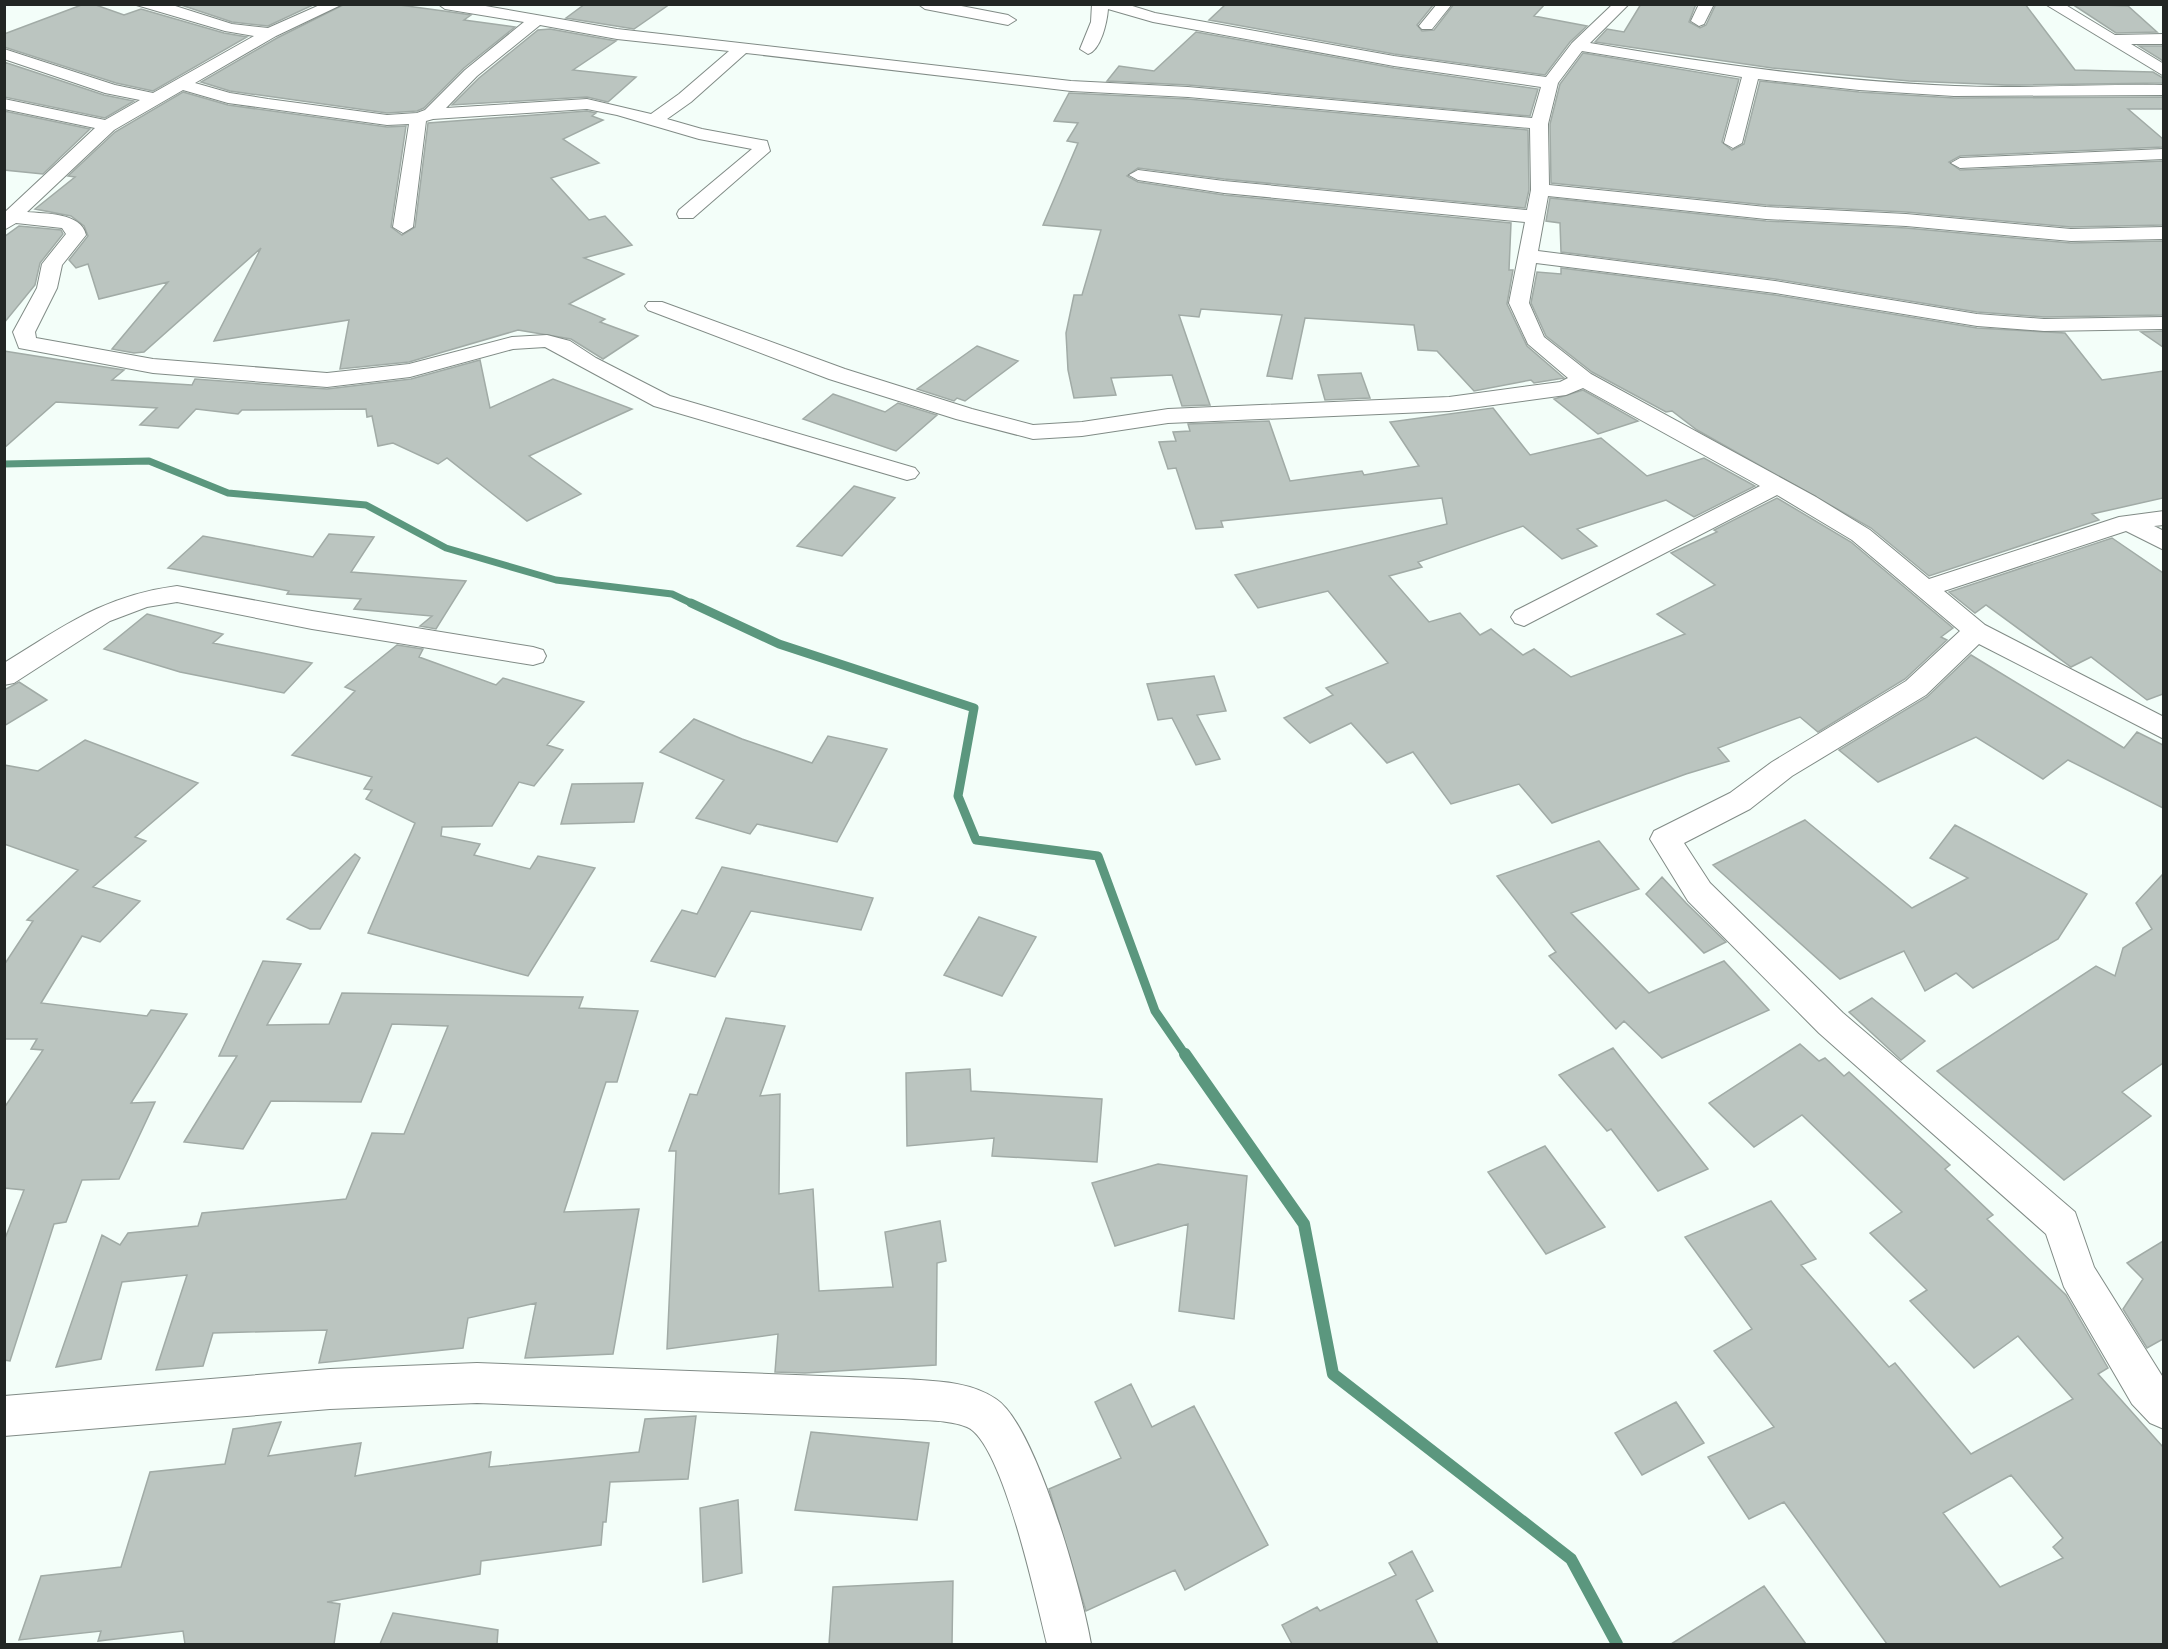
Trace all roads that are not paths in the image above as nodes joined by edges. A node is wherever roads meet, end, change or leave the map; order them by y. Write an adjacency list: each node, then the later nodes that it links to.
1 (140, 4): 15 (street)
2 (336, 4): 15 (street)
3 (445, 4): 11 (street)
4 (925, 4): 12 (street)
5 (1100, 4): 20 (street)
6 (1107, 4): 24 (street)
7 (1445, 4): 14 (street)
8 (1622, 4): 18 (street)
9 (1707, 4): 13 (street)
10 (2052, 4): 17 (street)
11 (537, 20): 19 (street); 29 (street)
12 (1008, 20)
13 (1699, 21)
14 (1427, 26)
15 (270, 33): 25 (street)
16 (2163, 39): 17 (street)
17 (2114, 40): 22 (street)
18 (1578, 46): 23 (street); 24 (street)
19 (741, 49): 30 (street); 31 (street)
20 (1088, 49)
21 (4, 54): 27 (street)
22 (2163, 71)
23 (1751, 73): 26 (street); 33 (street)
24 (1550, 82): 31 (street)
25 (180, 83): 27 (street); 29 (street)
26 (2163, 90)
27 (153, 98): 32 (street)
28 (4, 104): 32 (street)
29 (424, 116): 30 (street); 41 (street)
30 (654, 120): 39 (street)
31 (1539, 124): 37 (street)
32 (108, 126): 38 (street)
33 (1733, 143)
34 (2163, 154): 35 (street)
35 (1960, 163)
36 (1138, 175): 40 (street)
37 (1540, 190): 40 (street); 42 (street)
38 (8, 213): 47 (street)
39 (686, 214)
40 (1536, 217): 43 (street)
41 (403, 227)
42 (2163, 232)
43 (1530, 256): 45 (street); 46 (street)
44 (655, 306): 46 (street)
45 (2163, 323)
46 (1583, 380): 48 (street)
47 (907, 473)
48 (1777, 486): 52 (street); 53 (street)
49 (2163, 518): 50 (street)
50 (2128, 522): 51 (street); 52 (street)
51 (2163, 542)
52 (1927, 588): 54 (street)
53 (1524, 617)
54 (1976, 631): 57 (street); 58 (street)
55 (533, 656): 56 (street)
56 (4, 676)
57 (2163, 729)
58 (2163, 1409)
59 (4, 1416): 60 (street)
60 (1069, 1644)

